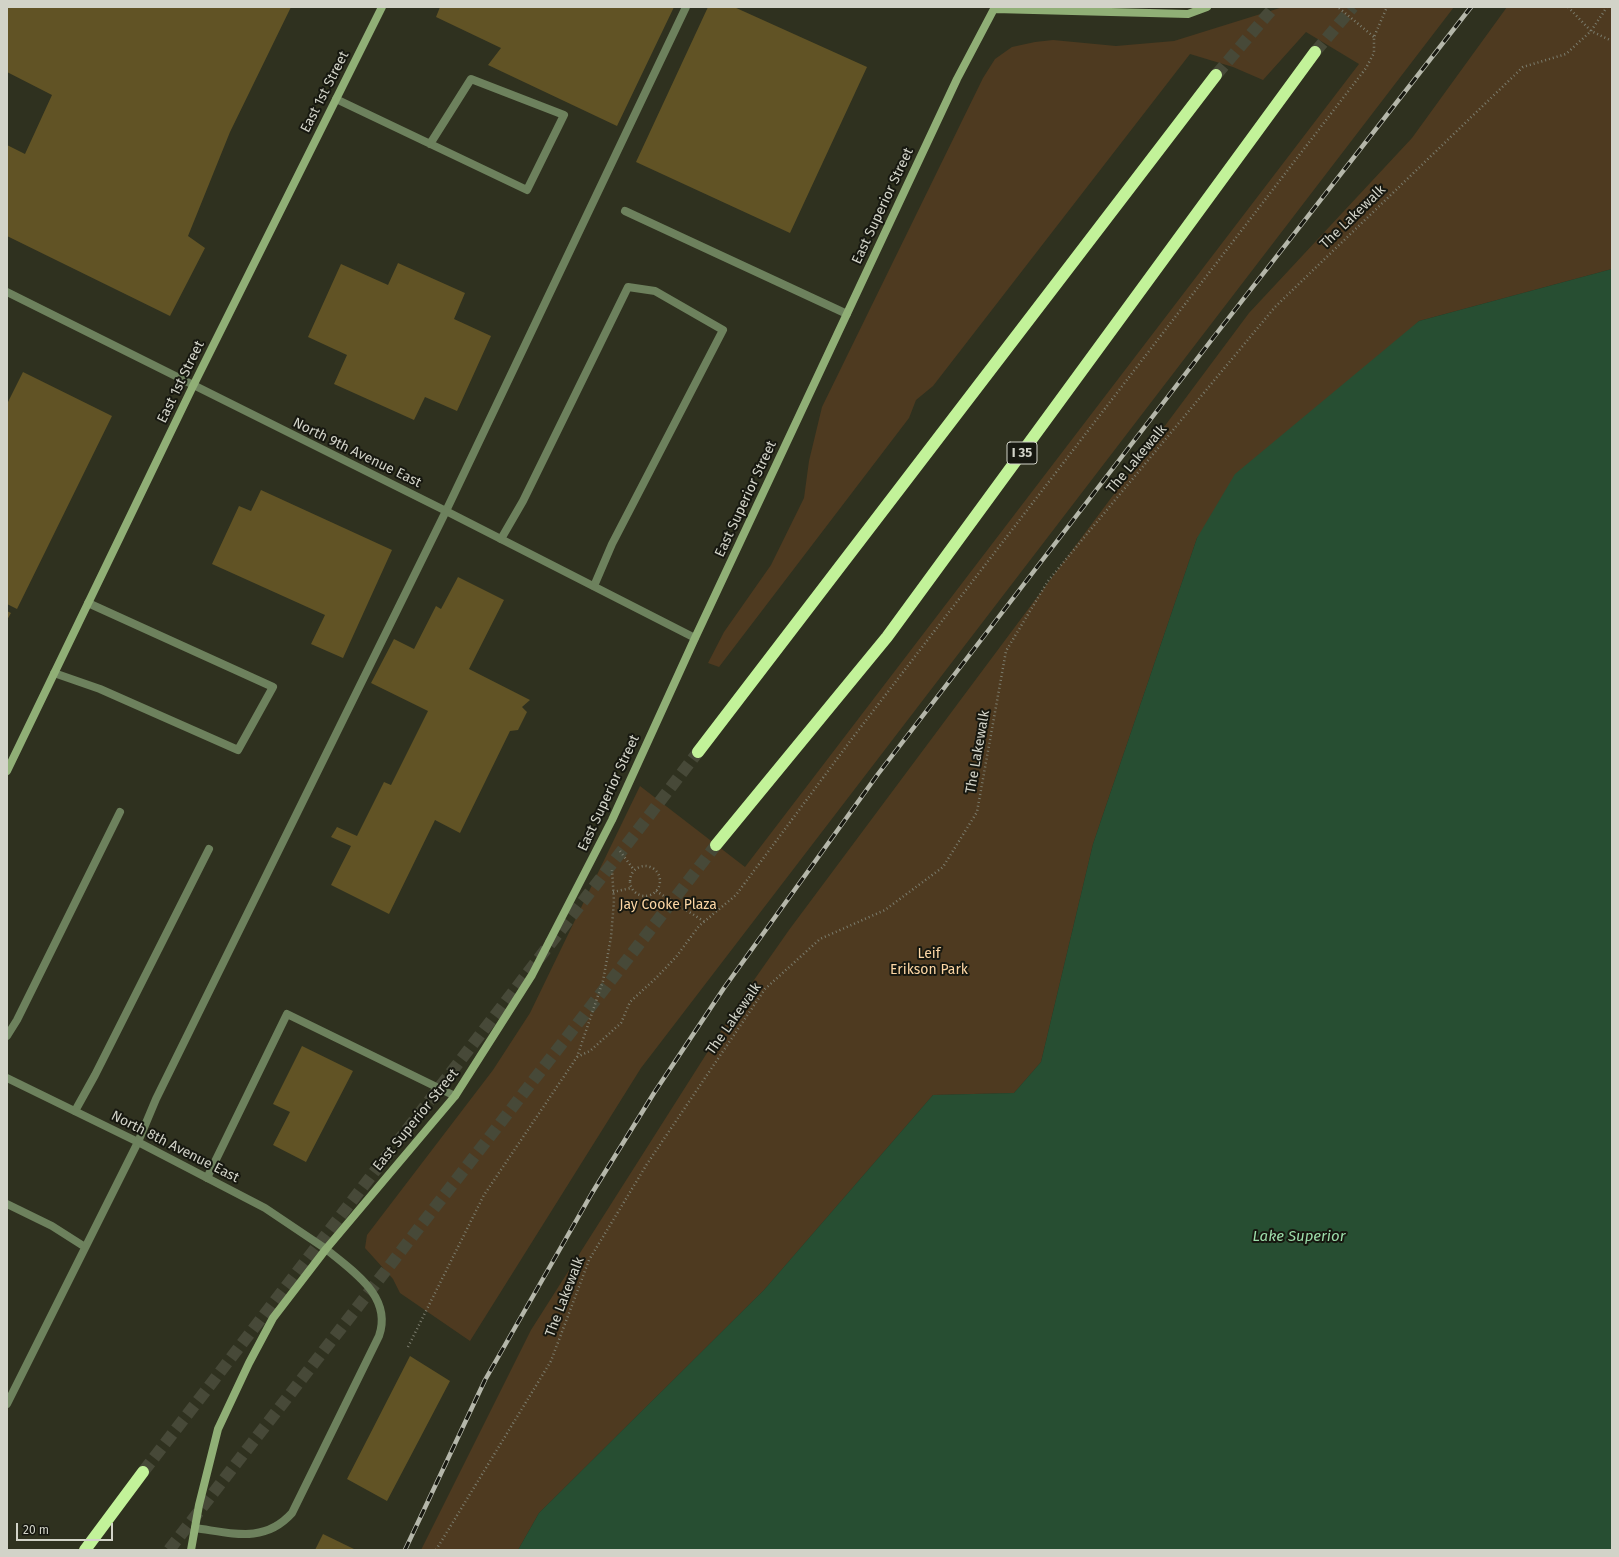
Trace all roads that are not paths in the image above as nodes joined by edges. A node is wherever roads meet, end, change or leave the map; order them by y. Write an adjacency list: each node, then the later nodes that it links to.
1 (382, 7): 7 (street, East 1st Street)
2 (686, 7): 13 (street)
3 (1207, 7): 4 (street)
4 (994, 8): 11 (street, East Superior Street)
5 (1315, 52): 22 (highway, I 35)
6 (1216, 75): 19 (highway)
7 (336, 99): 8 (street); 12 (street, East 1st Street)
8 (430, 144): 8 (street)
9 (625, 211): 11 (street)
10 (7, 292): 12 (street, North 9th Avenue East)
11 (847, 314): 17 (street, East Superior Street)
12 (193, 386): 13 (street, North 9th Avenue East); 16 (street, East 1st Street)
13 (446, 511): 14 (street, North 9th Avenue East); 28 (street)
14 (501, 539): 15 (street, North 9th Avenue East); 15 (street)
15 (594, 586): 17 (street, North 9th Avenue East)
16 (88, 603): 18 (street, East 1st Street); 18 (street)
17 (695, 638): 26 (street, East Superior Street)
18 (54, 673): 20 (street, East 1st Street)
19 (698, 752)
20 (7, 771)
21 (120, 812): 24 (street)
22 (716, 845)
23 (209, 849): 27 (street)
24 (7, 1036)
25 (7, 1078): 27 (street, North 8th Avenue East)
26 (455, 1096): 29 (street); 32 (street, East Superior Street)
27 (75, 1111): 28 (street, North 8th Avenue East)
28 (138, 1142): 29 (street, North 8th Avenue East); 31 (street)
29 (207, 1178): 32 (street, North 8th Avenue East)
30 (7, 1204): 31 (street)
31 (85, 1247): 33 (street)
32 (326, 1249): 35 (street, East Superior Street); 35 (street, North 8th Avenue East)
33 (7, 1404)
34 (143, 1472): 36 (highway)
35 (195, 1528): 37 (street, East Superior Street)
36 (85, 1550)
37 (192, 1550)

